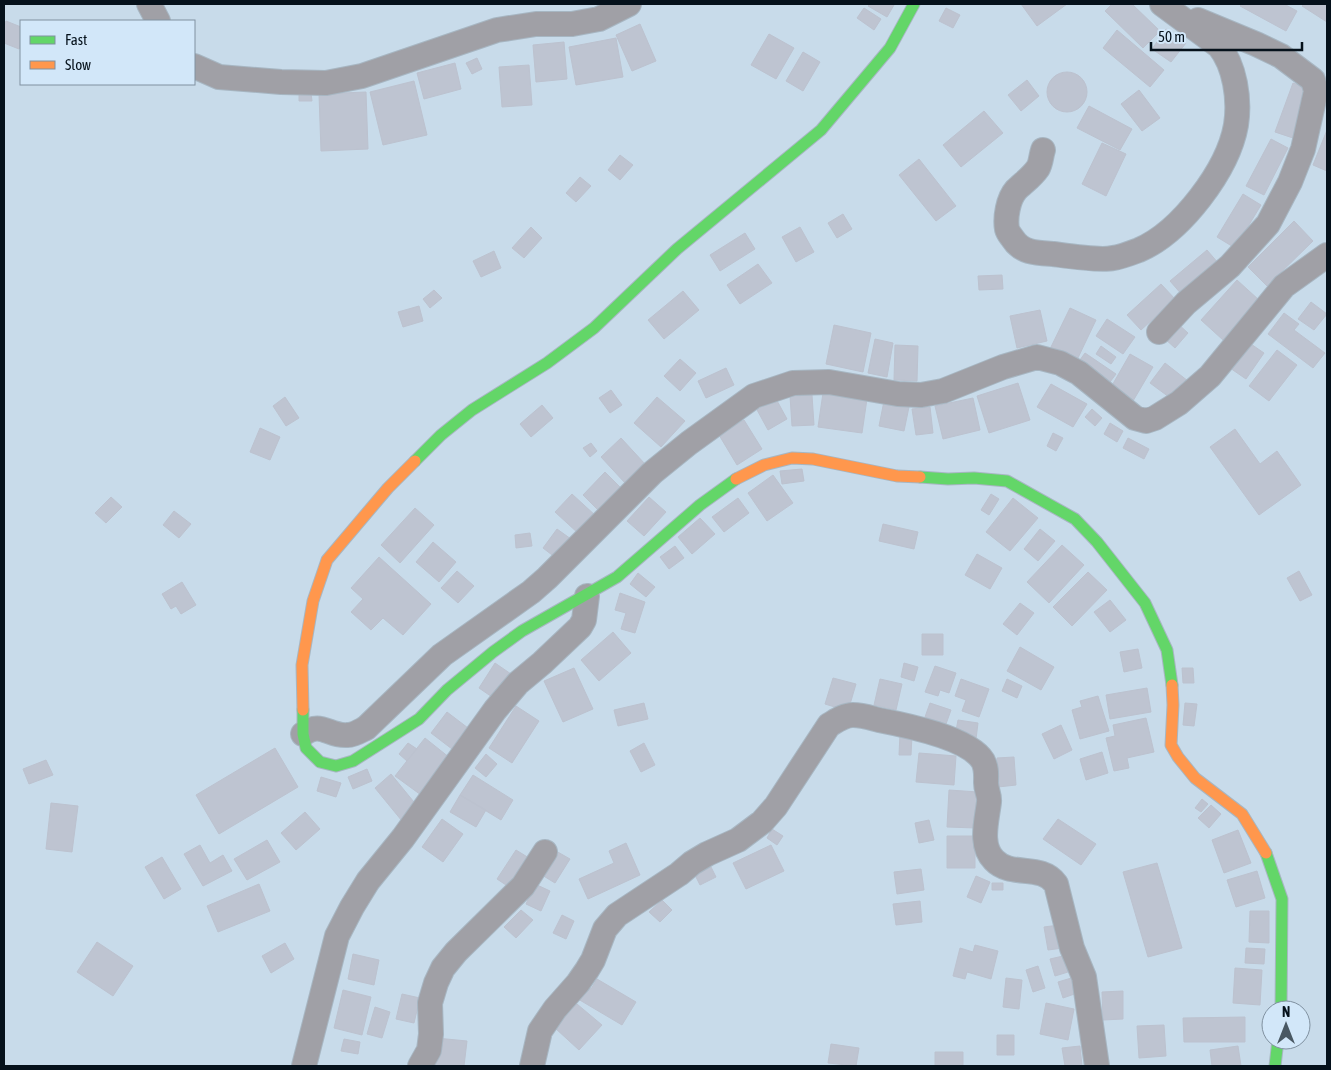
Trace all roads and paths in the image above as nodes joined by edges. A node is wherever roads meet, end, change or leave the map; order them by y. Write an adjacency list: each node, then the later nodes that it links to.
1 (149, 4): 5 (street)
2 (629, 4): 6 (street)
3 (914, 4): 11 (main road)
4 (1167, 8): 7 (street); 9 (street)
5 (157, 20)
6 (195, 66)
7 (1043, 150)
8 (1327, 257): 11 (street)
9 (1159, 332)
10 (586, 596): 11 (main road); 13 (main road); 15 (street)
11 (303, 734)
12 (545, 852): 16 (street)
13 (1281, 1000)
14 (1277, 1050): 19 (main road)
15 (304, 1066)
16 (420, 1066)
17 (532, 1066): 18 (street)
18 (1097, 1066)
19 (1275, 1066)

